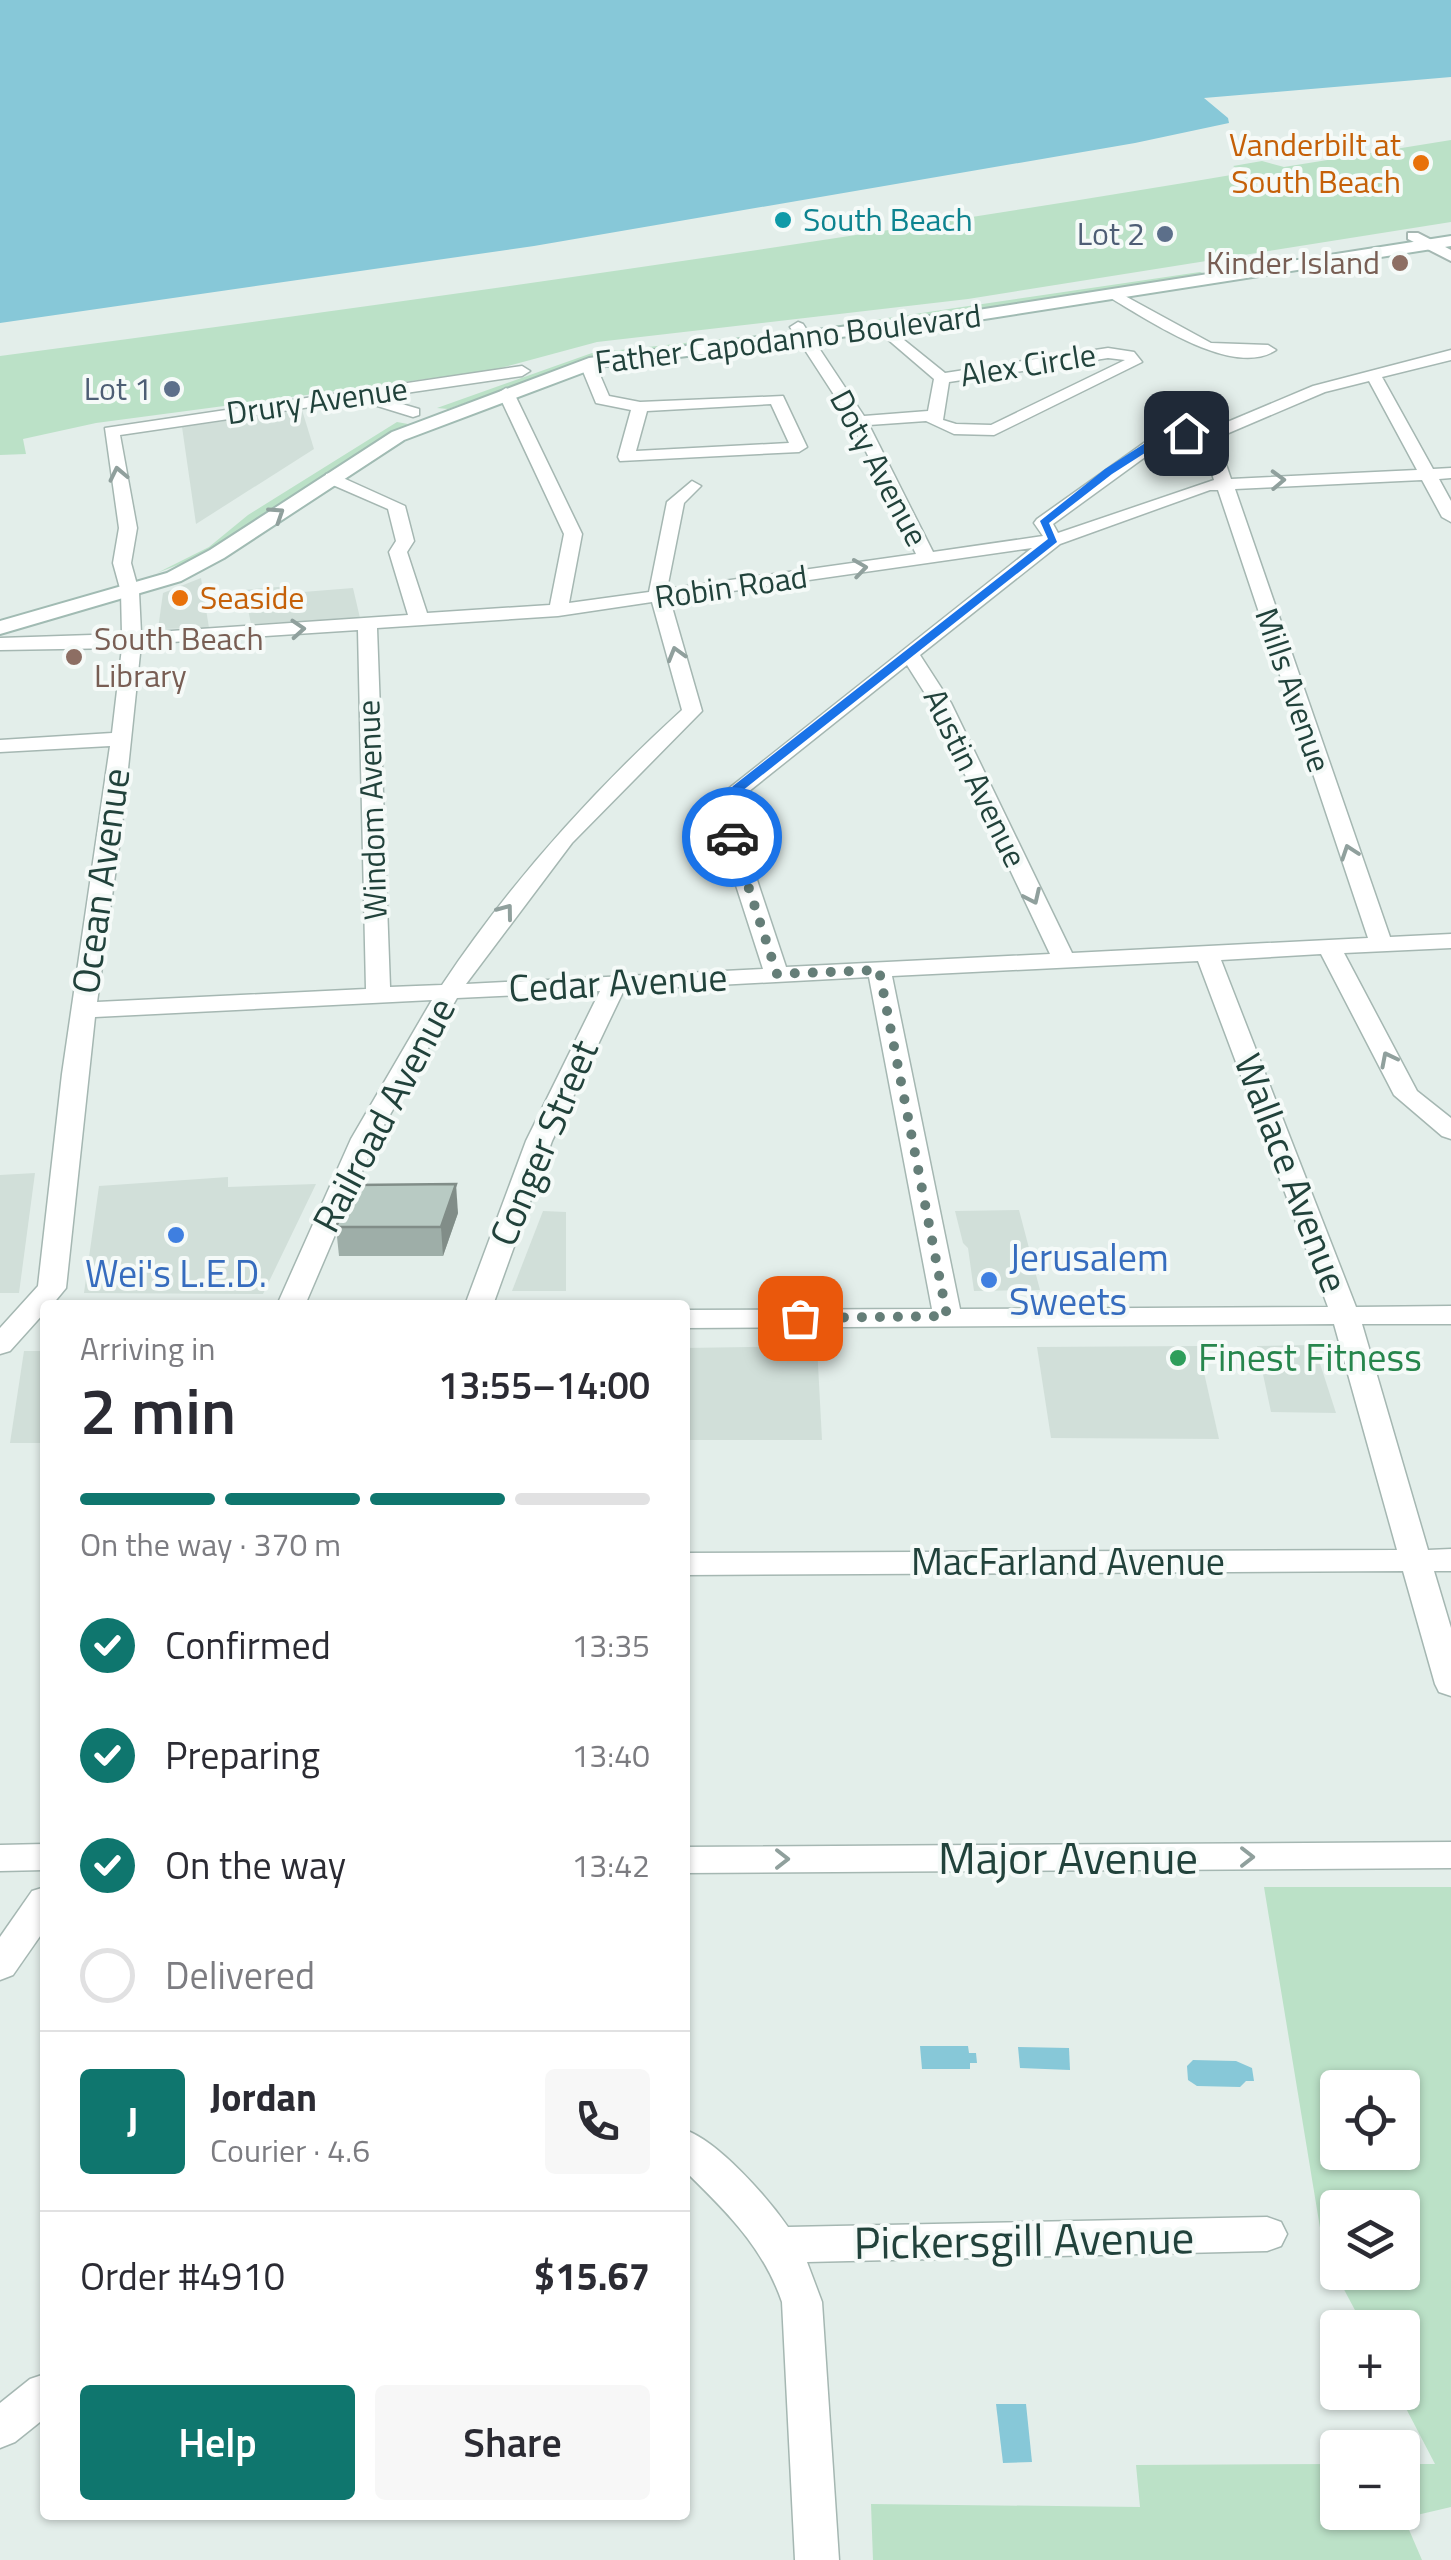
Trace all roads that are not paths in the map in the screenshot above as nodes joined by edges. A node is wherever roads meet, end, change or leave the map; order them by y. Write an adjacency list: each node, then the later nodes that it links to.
1 (1451, 229): 2 (main road, Father Capodanno Boulevard)
2 (1413, 236): 4 (main road); 6 (main road, Father Capodanno Boulevard)
3 (1451, 241): 4 (main road, Father Capodanno Boulevard)
4 (1432, 244): 5 (main road); 6 (main road, Father Capodanno Boulevard)
5 (1451, 256)
6 (1217, 272): 7 (main road, Father Capodanno Boulevard); 9 (main road, Father Capodanno Boulevard)
7 (1114, 294): 8 (main road, Father Capodanno Boulevard); 10 (street)
8 (883, 328): 9 (main road, Father Capodanno Boulevard); 15 (street, Alex Circle)
9 (802, 332): 12 (main road, Father Capodanno Boulevard); 13 (main road, Father Capodanno Boulevard); 21 (street, Doty Avenue)
10 (1268, 350)
11 (1451, 355): 14 (street)
12 (588, 364): 16 (main road, Father Capodanno Boulevard); 18 (street)
13 (522, 371): 17 (street, Drury Avenue); 19 (main road, Father Capodanno Boulevard)
14 (1372, 374): 24 (street); 27 (street)
15 (942, 378): 20 (street, Alex Circle); 22 (street, Alex Circle)
16 (506, 393): 28 (main road, Father Capodanno Boulevard); 36 (street)
17 (358, 396): 19 (street); 23 (street, Drury Avenue)
18 (640, 407): 18 (street)
19 (413, 412): 34 (main road, Father Capodanno Boulevard)
20 (933, 416): 21 (street, Alex Circle); 22 (street, Alex Circle)
21 (859, 421): 33 (street, Doty Avenue)
22 (994, 430): 25 (street, Alex Circle)
23 (110, 431): 34 (street, Ocean Avenue, one-way to 23)
24 (1208, 436): 29 (street, Mills Avenue); 32 (street)
25 (961, 453)
26 (1451, 472): 27 (street, Robin Road)
27 (1430, 474): 29 (street, Robin Road, one-way to 27); 31 (street)
28 (332, 478): 34 (main road, Father Capodanno Boulevard, one-way to 28); 38 (street)
29 (1221, 483): 32 (street, Robin Road); 47 (street, Mills Avenue, one-way to 29)
30 (692, 486): 35 (street)
31 (1451, 516)
32 (1054, 540): 33 (street, Robin Road); 43 (street, Austin Avenue)
33 (927, 558): 35 (street, Robin Road, one-way to 33)
34 (128, 584): 37 (main road, Father Capodanno Boulevard); 40 (main road, Father Capodanno Boulevard); 41 (street, Ocean Avenue)
35 (660, 598): 36 (street, Robin Road); 54 (street, Railroad Avenue, one-way to 35)
36 (558, 610): 38 (street, Robin Road)
37 (0, 613)
38 (420, 622): 39 (street, Robin Road)
39 (366, 625): 41 (street, Robin Road, one-way to 39); 55 (street, Windom Avenue)
40 (0, 628)
41 (131, 639): 42 (street, Robin Road); 44 (street, Ocean Avenue)
42 (0, 644)
43 (910, 654): 50 (street, Austin Avenue, one-way to 50); 52 (street)
44 (121, 738): 45 (street); 56 (street, Ocean Avenue)
45 (0, 746)
46 (1451, 941): 47 (street, Cedar Avenue)
47 (1381, 944): 48 (street, Cedar Avenue)
48 (1329, 947): 49 (street, Cedar Avenue); 57 (street, one-way to 48)
49 (1207, 953): 50 (street, Cedar Avenue); 62 (street, Wallace Avenue)
50 (1064, 960): 51 (street, Cedar Avenue)
51 (879, 970): 52 (street, Cedar Avenue); 64 (street)
52 (777, 974): 53 (street, Cedar Avenue)
53 (616, 983): 54 (street, Cedar Avenue); 60 (street, Conger Street)
54 (450, 992): 55 (street, Cedar Avenue); 59 (street, Railroad Avenue)
55 (378, 995): 56 (street, Cedar Avenue)
56 (84, 1010): 58 (street, Ocean Avenue)
57 (1451, 1131)
58 (41, 1300)
59 (293, 1300)
60 (481, 1300)
61 (40, 1302): 66 (street, Ocean Avenue)
62 (1345, 1315): 63 (street); 64 (street); 68 (street, Wallace Avenue)
63 (1451, 1315)
64 (947, 1316): 65 (street)
65 (690, 1319)
66 (22, 1322): 67 (street, Ocean Avenue)
67 (0, 1345)
68 (1415, 1560): 69 (street, MacFarland Avenue); 70 (street, MacFarland Avenue); 71 (street, Wallace Avenue)
69 (1451, 1560)
70 (690, 1564)
71 (1451, 1684)
72 (1451, 1855): 75 (street, Major Avenue, one-way to 72)
73 (40, 1857): 74 (street)
74 (0, 1858)
75 (690, 1860)
76 (40, 1908): 77 (street)
77 (0, 1965)
78 (690, 2151): 80 (street)
79 (1266, 2234): 80 (street, Pickersgill Avenue)
80 (781, 2245): 83 (street)
81 (40, 2396): 82 (street)
82 (0, 2428)
83 (817, 2560)

